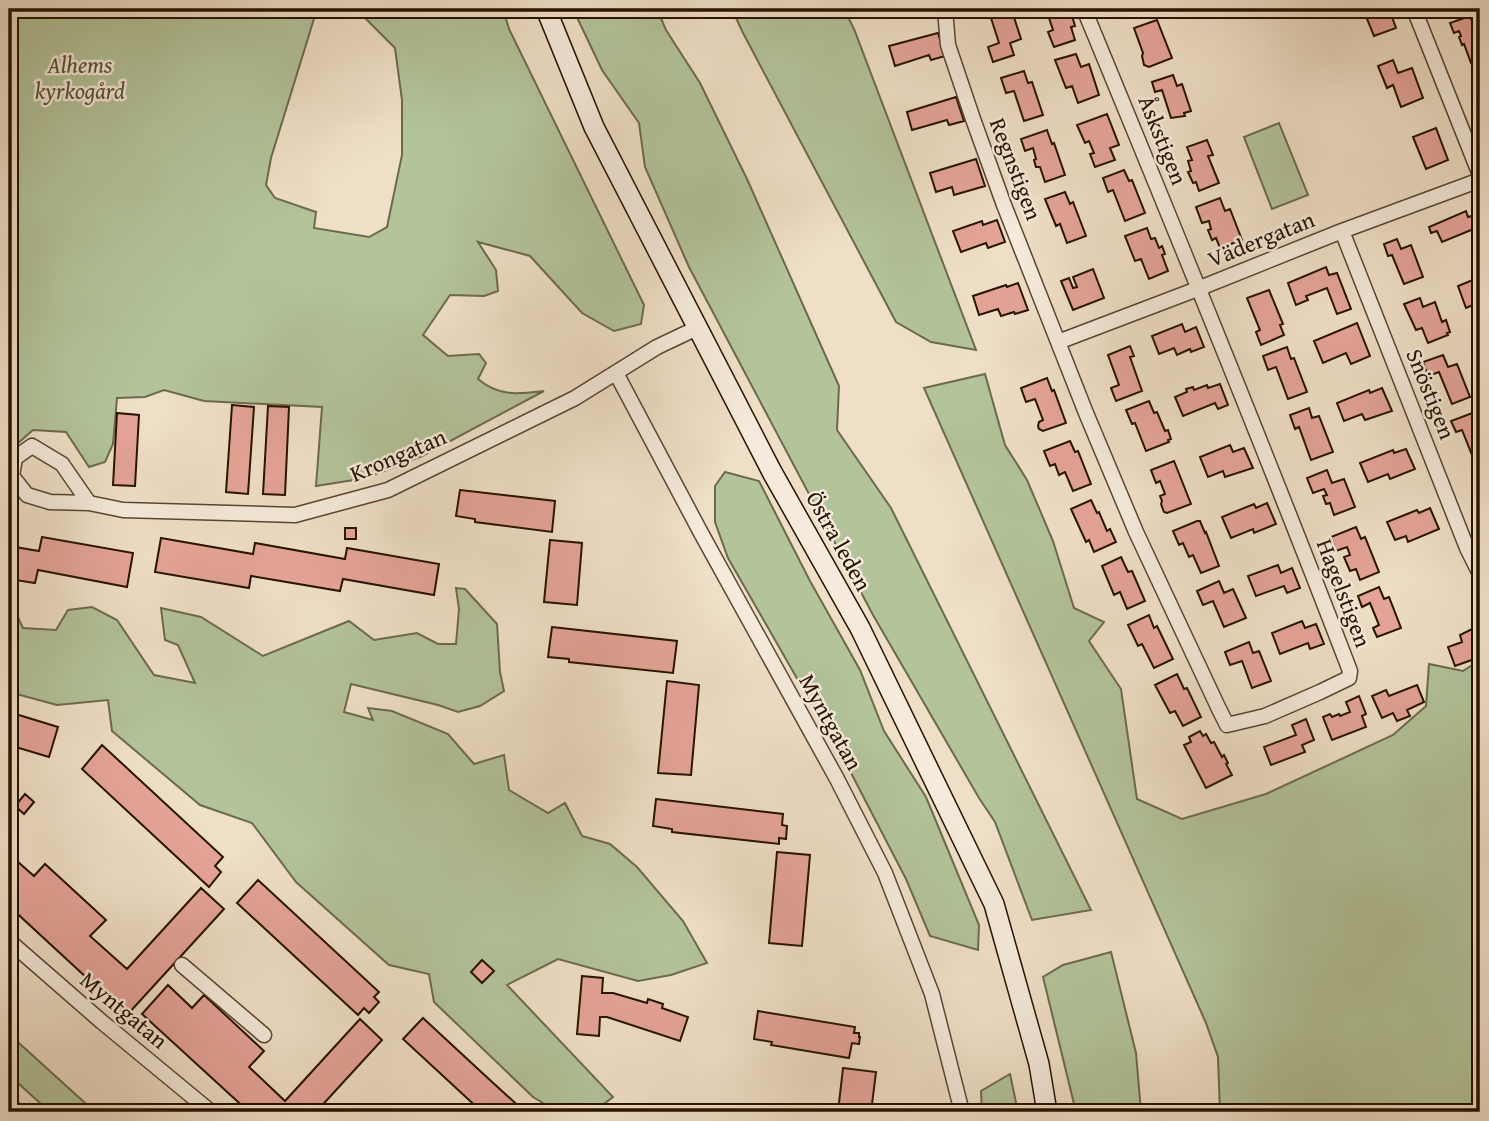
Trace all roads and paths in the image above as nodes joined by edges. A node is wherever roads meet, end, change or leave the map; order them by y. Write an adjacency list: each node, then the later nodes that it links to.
1 (546, 9): 8 (street, Östra leden)
2 (945, 9): 9 (street, Regnstigen)
3 (1084, 9): 7 (street, Åskstigen)
4 (1414, 9): 5 (street)
5 (1480, 178): 6 (street, Vädergatan)
6 (1342, 231): 7 (street, Vädergatan); 12 (street, Snöstigen)
7 (1200, 288): 9 (street, Vädergatan); 9 (street, Hagelstigen)
8 (696, 328): 10 (street, Krongatan); 20 (street, Östra leden)
9 (1058, 342)
10 (616, 373): 11 (street, Krongatan); 19 (street, Myntgatan)
11 (89, 503): 11 (street, Krongatan)
12 (1480, 572)
13 (9, 942): 18 (street, Myntgatan)
14 (182, 965): 15 (street)
15 (264, 1035)
16 (9, 1108): 17 (street)
17 (14, 1112)
18 (211, 1112)
19 (962, 1112)
20 (1047, 1112)

